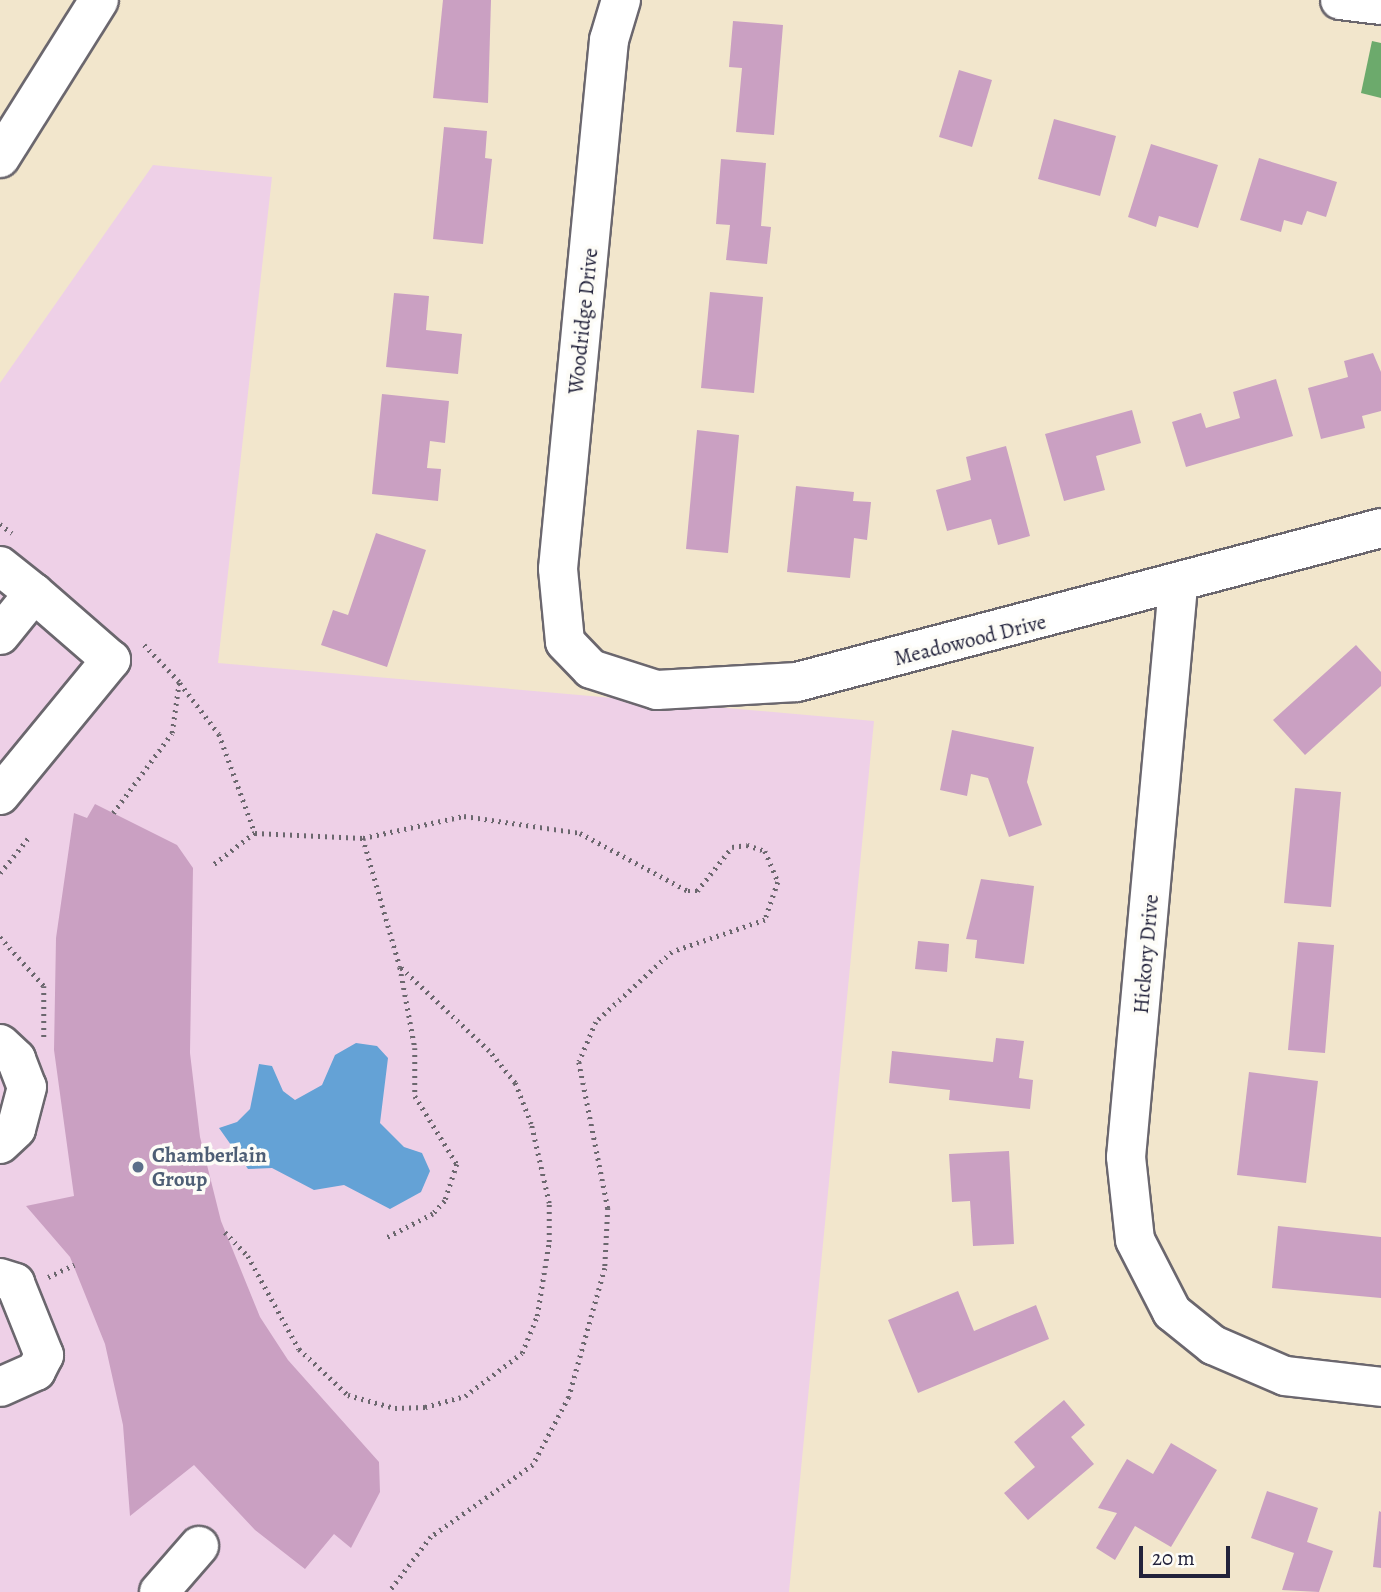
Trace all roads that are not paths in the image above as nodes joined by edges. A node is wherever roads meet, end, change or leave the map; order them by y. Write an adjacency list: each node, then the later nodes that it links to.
1 (99, 0): 5 (main road)
2 (621, 0): 11 (main road, Woodridge Drive)
3 (1340, 0): 4 (main road)
4 (1381, 5)
5 (0, 158)
6 (1381, 528): 8 (main road, Meadowood Drive)
7 (0, 566): 9 (main road)
8 (1178, 586): 11 (main road, Meadowood Drive); 17 (main road, Hickory Drive)
9 (34, 593): 10 (main road); 12 (main road)
10 (0, 635)
11 (565, 642)
12 (0, 795)
13 (0, 1044): 14 (main road)
14 (0, 1144)
15 (0, 1278): 16 (main road)
16 (0, 1387)
17 (1381, 1387)
18 (199, 1546): 19 (main road)
19 (159, 1592)

